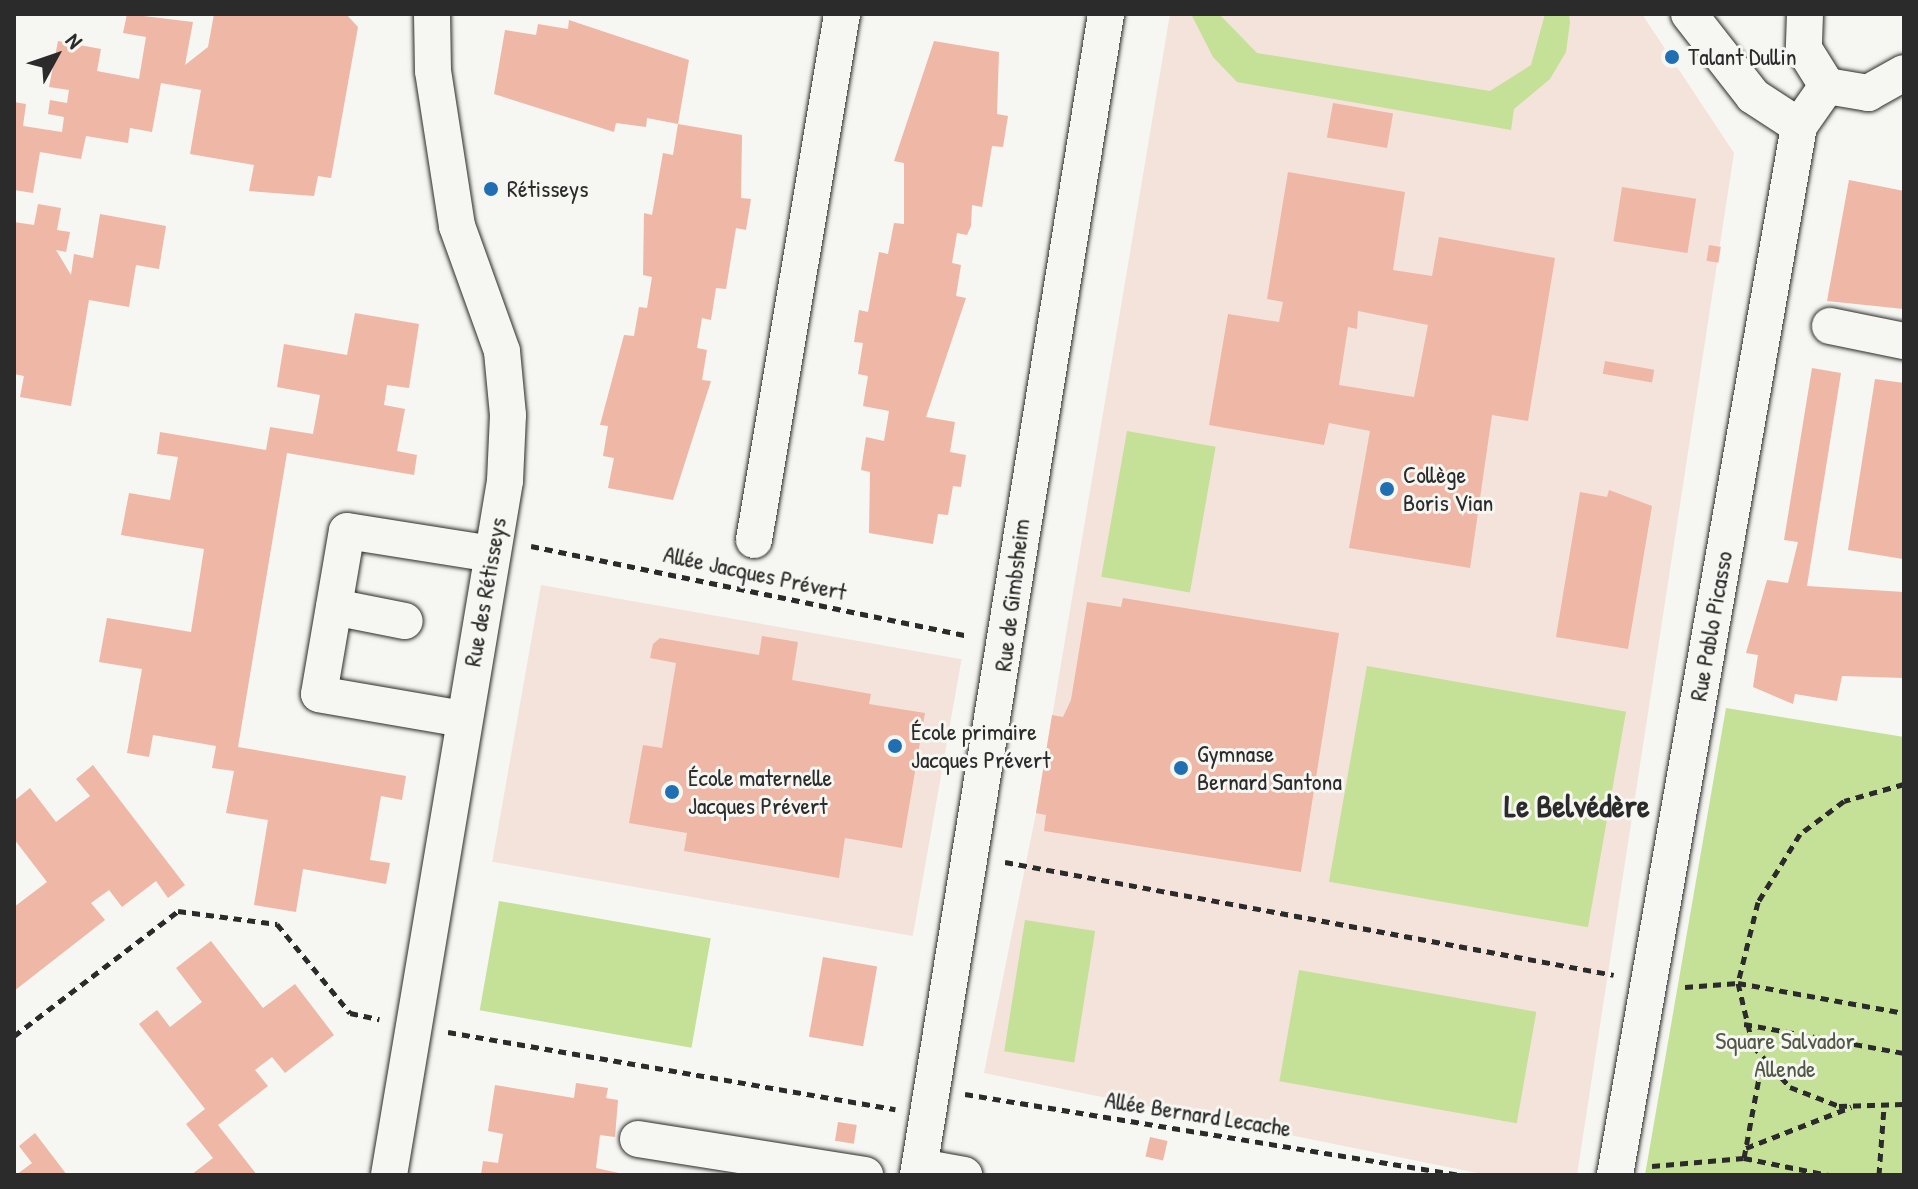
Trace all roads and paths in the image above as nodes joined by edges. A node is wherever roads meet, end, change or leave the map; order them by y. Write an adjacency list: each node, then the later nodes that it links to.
1 (432, 14): 12 (street, Rue des Rétisseys)
2 (842, 14): 11 (street)
3 (1106, 14): 15 (street, Rue de Gimbsheim)
4 (1689, 14): 8 (street)
5 (1805, 14): 7 (street)
6 (1904, 73): 7 (street)
7 (1827, 86): 8 (street, Rue Pablo Picasso)
8 (1799, 126): 34 (street, Rue Pablo Picasso)
9 (1830, 326): 10 (street)
10 (1904, 341)
11 (754, 540)
12 (493, 546): 13 (street); 15 (path, Allée Jacques Prévert); 16 (street, Rue des Rétisseys)
13 (334, 607): 14 (street); 16 (street)
14 (405, 621)
15 (1008, 644): 18 (street, Rue de Gimbsheim)
16 (463, 719): 35 (street, Rue des Rétisseys)
17 (1904, 784): 20 (path)
18 (972, 856): 19 (path); 26 (street, Rue de Gimbsheim)
19 (1614, 975)
20 (1738, 983): 21 (path); 22 (path); 23 (path)
21 (1672, 985)
22 (1904, 1013)
23 (1744, 1024): 24 (path); 25 (path)
24 (1904, 1053)
25 (1762, 1062): 28 (path); 31 (path)
26 (933, 1088): 33 (street, Rue de Gimbsheim); 38 (path, Allée Bernard Lecache)
27 (1904, 1104): 29 (path)
28 (1852, 1107): 29 (path); 31 (path)
29 (1884, 1107): 40 (path)
30 (638, 1139): 36 (street)
31 (1746, 1148): 32 (path)
32 (1744, 1158): 34 (path); 39 (path)
33 (919, 1171): 37 (street)
34 (1615, 1173)
35 (389, 1175)
36 (865, 1175)
37 (964, 1175)
38 (1458, 1175)
39 (1828, 1175)
40 (1879, 1175)

